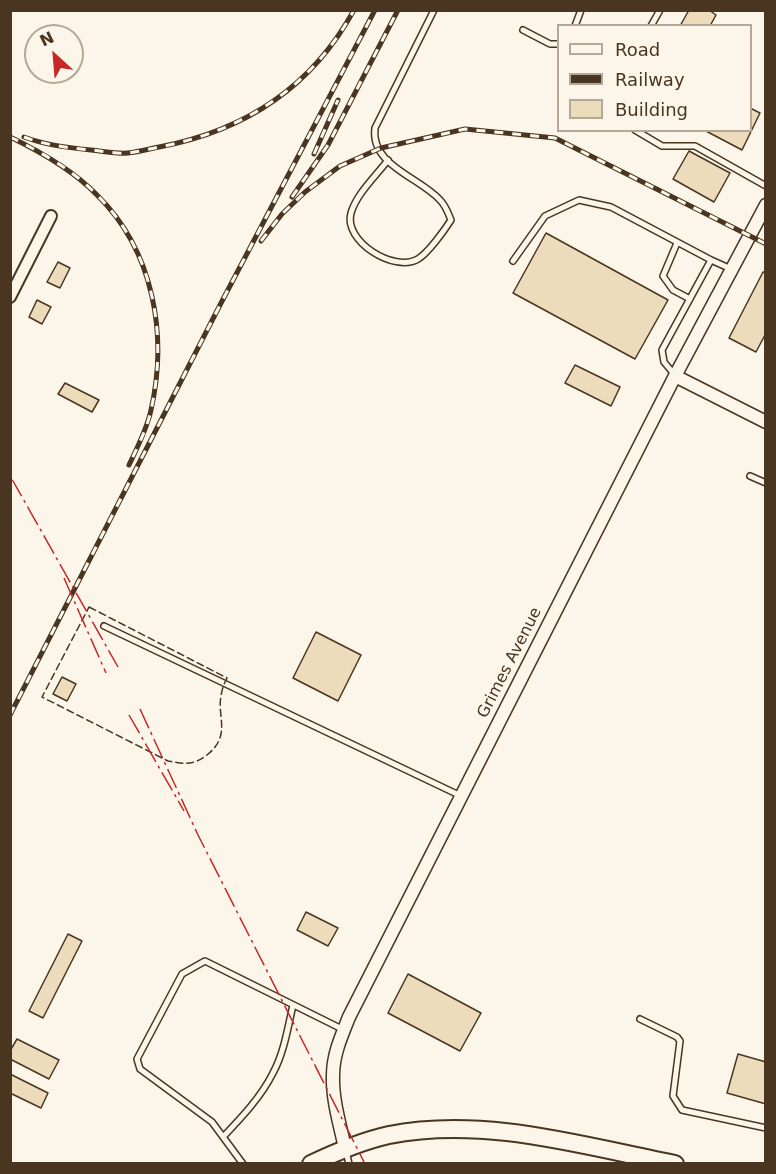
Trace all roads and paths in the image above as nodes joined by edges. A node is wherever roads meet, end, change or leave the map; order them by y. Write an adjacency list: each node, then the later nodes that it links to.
1 (434, 10): 7 (lane)
2 (660, 10): 3 (lane)
3 (652, 24)
4 (523, 30): 5 (lane)
5 (557, 44)
6 (638, 132): 8 (lane)
7 (388, 160): 7 (lane)
8 (765, 186)
9 (765, 205): 14 (street, Grimes Avenue)
10 (51, 216): 15 (street)
11 (677, 243): 12 (lane); 13 (lane); 16 (lane)
12 (711, 260): 14 (lane); 16 (lane)
13 (513, 261)
14 (730, 269): 17 (street, Grimes Avenue)
15 (10, 297)
16 (690, 299): 17 (lane)
17 (675, 376): 18 (street); 22 (street, Grimes Avenue)
18 (765, 422)
19 (750, 476): 20 (lane)
20 (765, 483)
21 (104, 626): 22 (lane)
22 (461, 796): 25 (street, Grimes Avenue)
23 (293, 1005): 25 (lane); 27 (lane); 27 (lane)
24 (640, 1019): 26 (lane)
25 (344, 1030): 28 (street, Grimes Avenue)
26 (765, 1128)
27 (223, 1137): 29 (lane)
28 (347, 1156): 30 (main road); 31 (main road)
29 (243, 1164)
30 (311, 1164)
31 (675, 1164)

